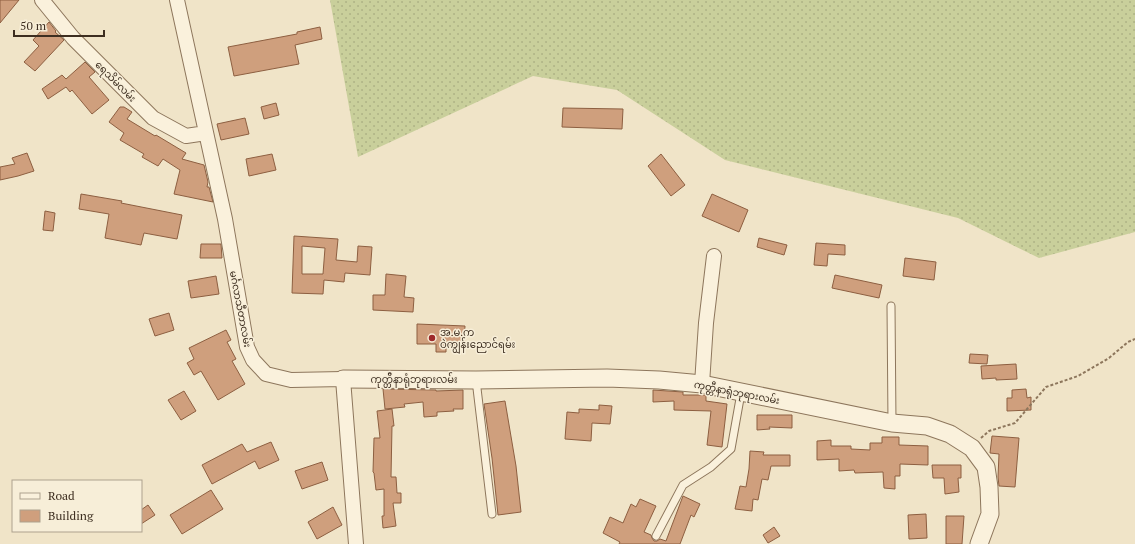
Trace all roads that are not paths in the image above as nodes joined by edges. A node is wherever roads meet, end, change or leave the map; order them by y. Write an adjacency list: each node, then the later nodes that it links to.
1 (42, 0): 3 (street, ရေသိမ်လမ်း)
2 (177, 0): 3 (street, မင်္ဂလာသီတာလမ်း)
3 (206, 133): 6 (street, မင်္ဂလာသီတာလမ်း)
4 (714, 256): 8 (street)
5 (891, 306): 10 (lane)
6 (343, 379): 7 (street, ကုတ္တီနာရုံဘုရားလမ်း); 13 (street)
7 (476, 380): 8 (street, ကုတ္တီနာရုံဘုရားလမ်း); 11 (lane)
8 (702, 384): 9 (street, ကုတ္တီနာရုံဘုရားလမ်း)
9 (741, 393): 10 (street, ကုတ္တီနာရုံဘုရားလမ်း); 12 (lane)
10 (892, 423): 14 (street, ကုတ္တီနာရုံဘုရားလမ်း)
11 (492, 514)
12 (656, 536)
13 (356, 544)
14 (979, 544)

